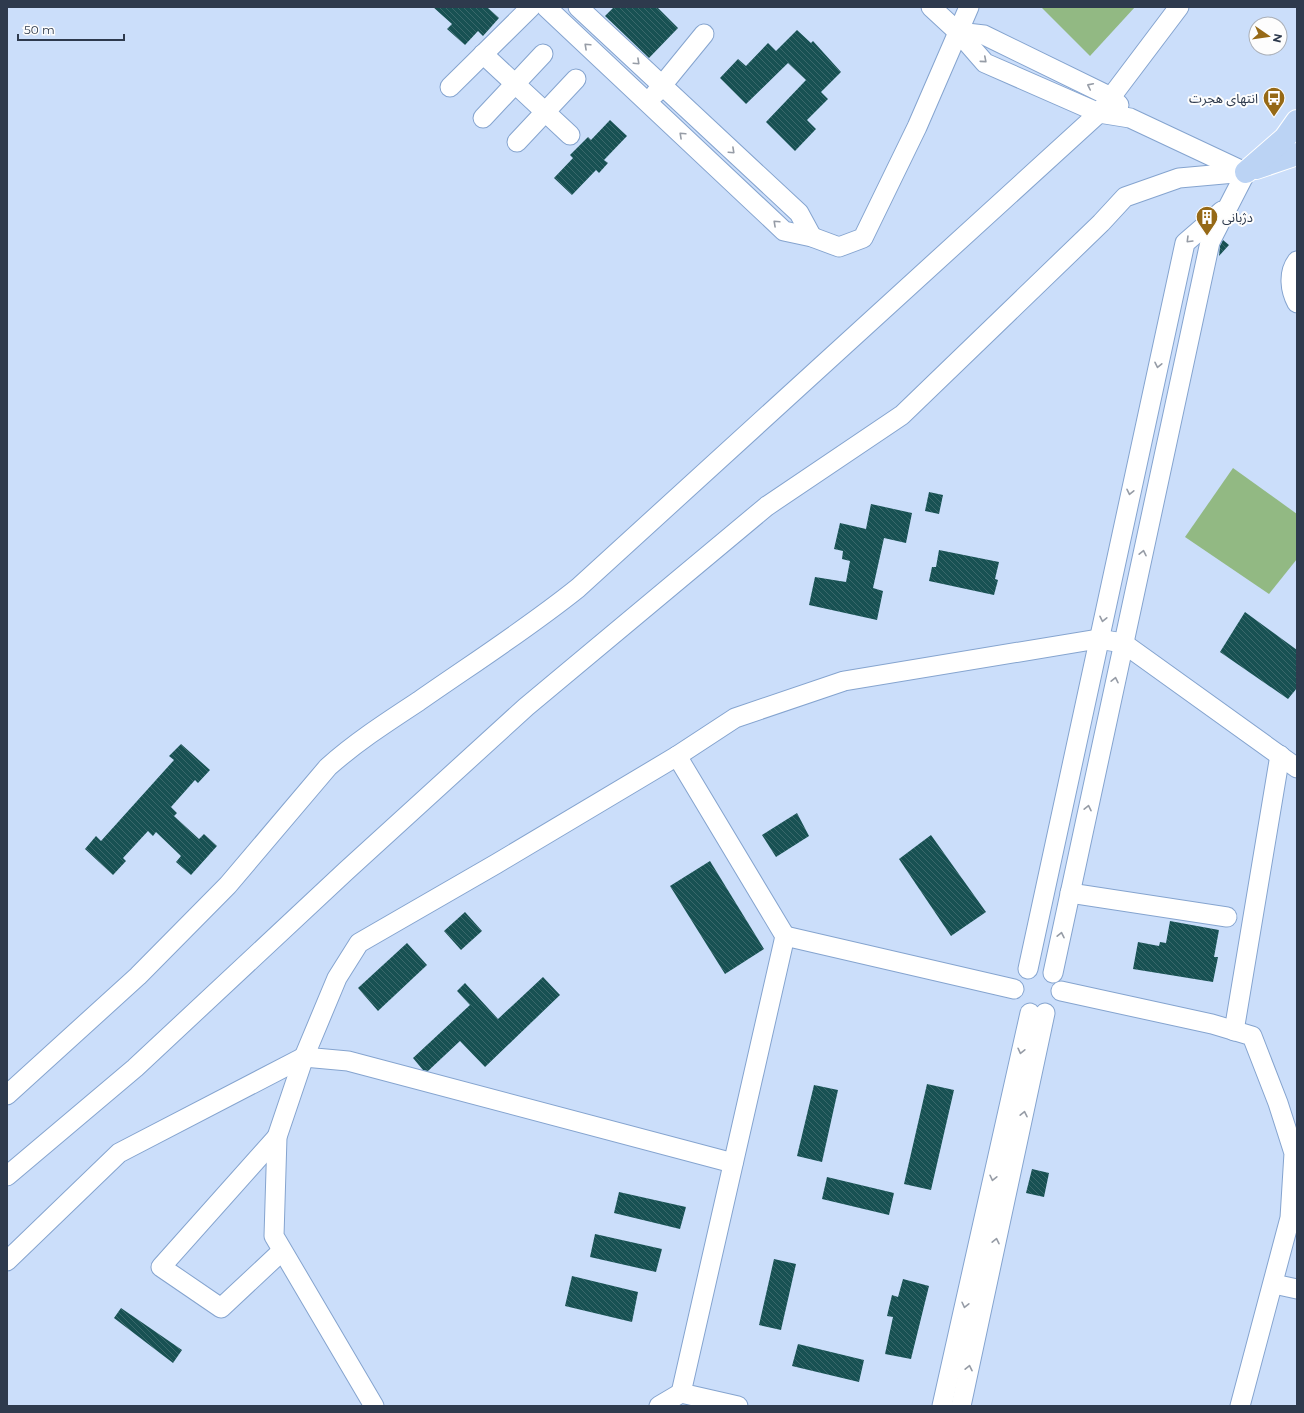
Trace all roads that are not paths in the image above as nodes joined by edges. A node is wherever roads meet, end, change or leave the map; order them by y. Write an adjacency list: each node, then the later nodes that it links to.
1 (531, 7): 9 (lane)
2 (546, 7): 16 (lane, one-way to 2)
3 (578, 7): 13 (lane, one-way to 13)
4 (931, 7): 7 (lane)
5 (969, 7): 7 (lane)
6 (1179, 7): 15 (lane)
7 (958, 32): 15 (lane, one-way to 7); 18 (lane, one-way to 18); 27 (lane)
8 (704, 34): 13 (lane)
9 (483, 54): 12 (lane); 14 (lane)
10 (543, 54): 12 (lane)
11 (576, 79): 17 (lane)
12 (515, 84): 17 (lane); 19 (lane)
13 (662, 85): 16 (lane); 27 (lane, one-way to 27)
14 (450, 87)
15 (1112, 97): 18 (lane); 20 (lane)
16 (648, 103): 27 (lane, one-way to 16)
17 (545, 112): 22 (lane); 23 (lane)
18 (1099, 113): 20 (lane); 45 (lane)
19 (483, 118)
20 (1130, 118): 25 (lane)
21 (1297, 120): 25 (main road)
22 (570, 136)
23 (517, 142)
24 (1297, 154): 25 (main road)
25 (1246, 172): 26 (lane); 48 (lane)
26 (1229, 205): 30 (lane, one-way to 30); 31 (lane, one-way to 26)
27 (812, 237)
28 (1297, 261): 29 (lane)
29 (1297, 303)
30 (1098, 639): 31 (lane); 33 (lane); 38 (lane)
31 (1123, 644): 32 (lane); 35 (lane, one-way to 31)
32 (1280, 755): 34 (lane); 43 (lane)
33 (677, 756): 37 (lane); 44 (lane)
34 (1297, 768)
35 (1070, 893): 36 (lane); 39 (lane, one-way to 35)
36 (1227, 917)
37 (785, 936): 40 (lane); 47 (lane)
38 (1028, 969): 39 (lane); 40 (lane)
39 (1053, 973): 41 (lane)
40 (1014, 989): 42 (lane)
41 (1061, 991): 42 (lane); 43 (lane)
42 (1037, 1013): 57 (lane, one-way to 57); 58 (lane, one-way to 42)
43 (1234, 1031): 51 (lane)
44 (304, 1057): 46 (lane); 47 (lane); 50 (lane)
45 (7, 1095)
46 (277, 1137): 49 (lane); 49 (lane)
47 (733, 1163): 53 (lane)
48 (7, 1176)
49 (282, 1251): 54 (lane)
50 (7, 1261)
51 (1274, 1284): 52 (lane); 59 (lane)
52 (1297, 1289)
53 (681, 1393): 55 (lane); 56 (lane)
54 (374, 1406)
55 (659, 1406)
56 (738, 1406)
57 (942, 1406)
58 (961, 1406)
59 (1240, 1406)

